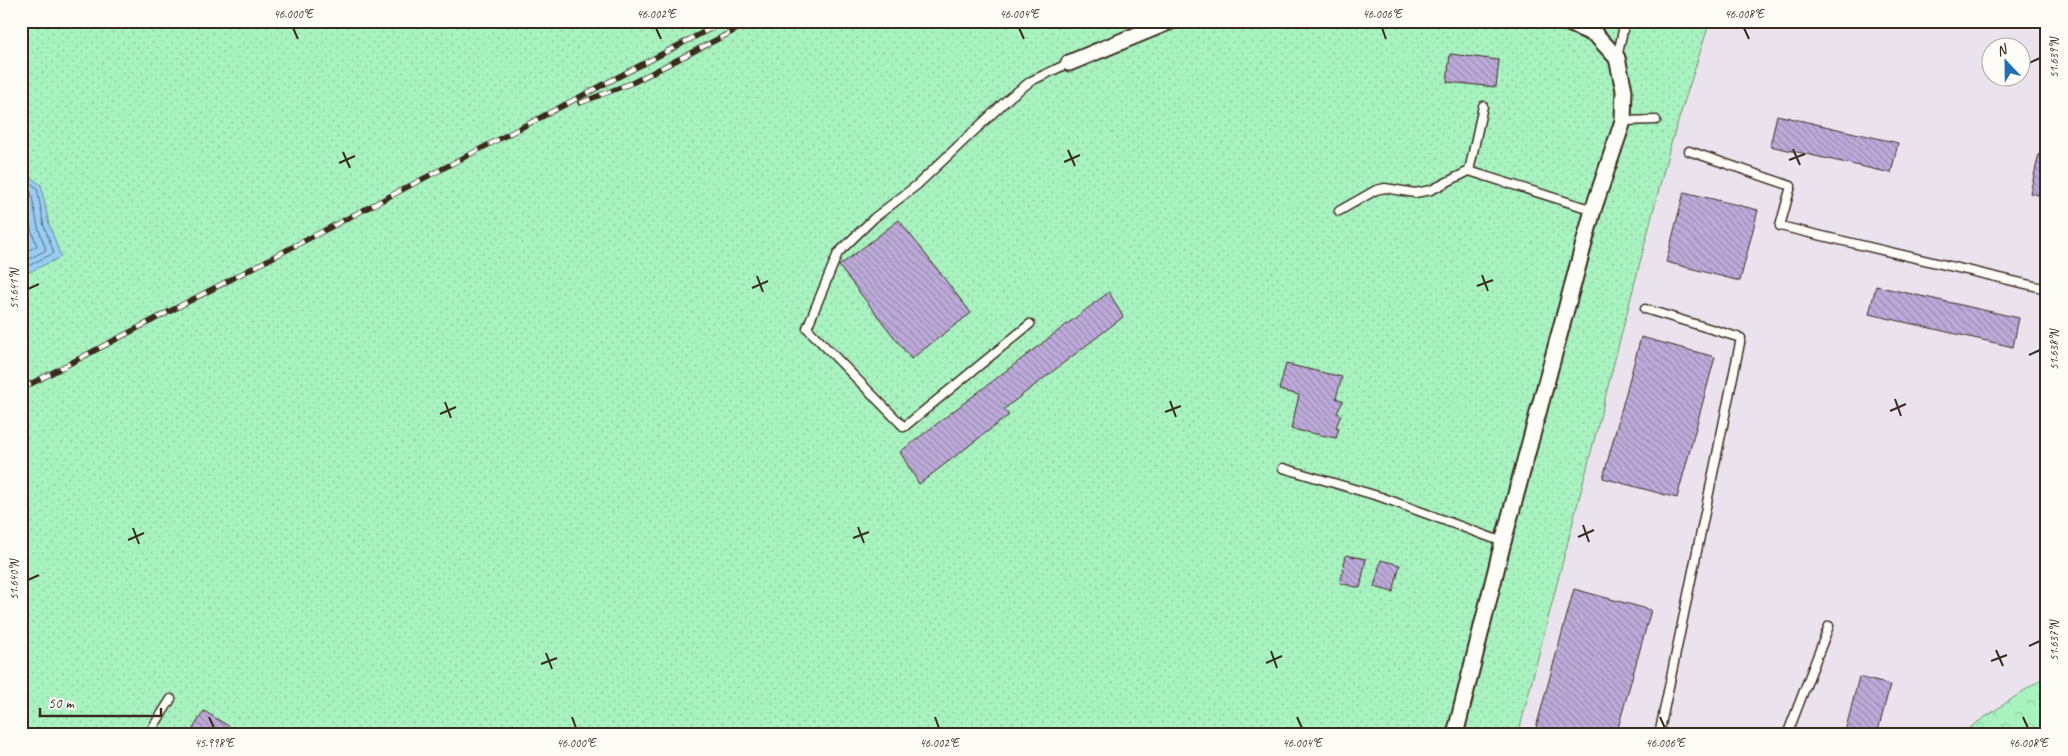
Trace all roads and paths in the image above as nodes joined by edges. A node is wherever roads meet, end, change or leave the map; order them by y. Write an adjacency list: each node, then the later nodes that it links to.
1 (1171, 21): 5 (street)
2 (1564, 21): 4 (street)
3 (1625, 21): 4 (lane)
4 (1617, 58): 8 (street)
5 (1069, 63): 15 (lane)
6 (1483, 106): 10 (lane)
7 (1656, 120): 8 (lane)
8 (1623, 121): 11 (street)
9 (1689, 150): 13 (lane)
10 (1469, 171): 11 (lane); 12 (lane)
11 (1593, 210): 17 (street)
12 (1339, 211)
13 (2047, 289)
14 (1645, 309): 22 (lane)
15 (1030, 324)
16 (1282, 468): 17 (lane)
17 (1503, 542): 21 (street)
18 (1829, 626): 23 (lane)
19 (171, 699): 20 (lane)
20 (148, 735)
21 (1455, 735)
22 (1659, 735)
23 (1787, 735)

